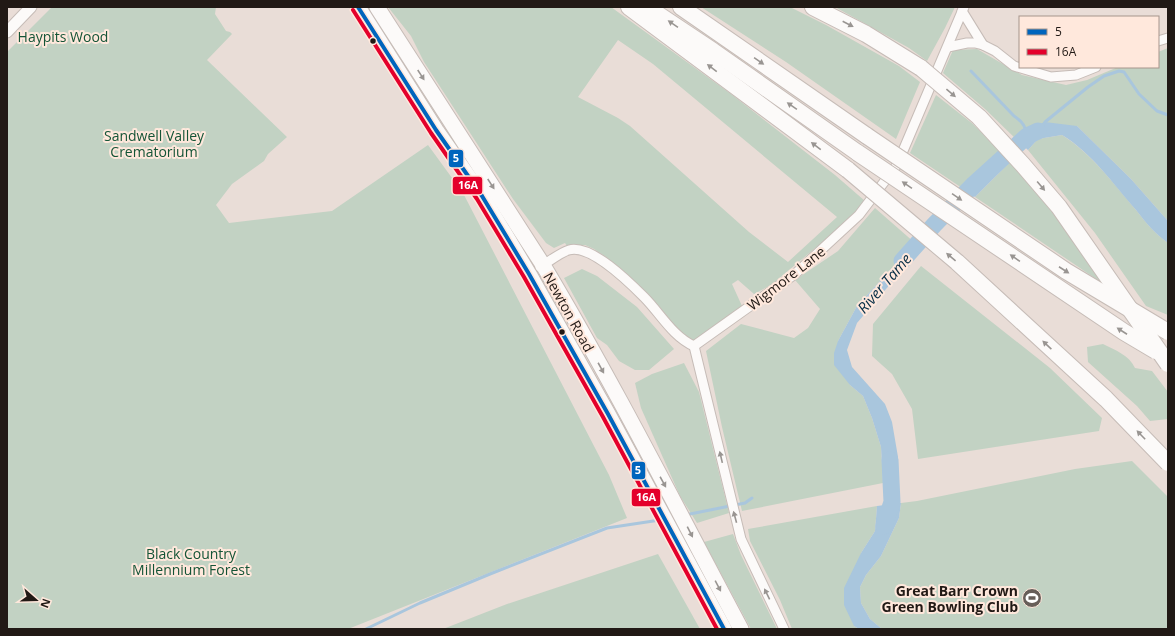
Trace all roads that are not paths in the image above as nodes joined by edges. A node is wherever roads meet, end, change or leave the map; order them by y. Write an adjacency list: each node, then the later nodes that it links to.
1 (31, 7): 10 (street)
2 (358, 7): 16 (highway, Newton Road)
3 (370, 7): 16 (highway)
4 (377, 7): 17 (highway, Newton Road, one-way to 17)
5 (629, 7): 23 (highway, one-way to 5, bridge)
6 (648, 7): 21 (highway, one-way to 6, bridge)
7 (681, 7): 19 (highway, one-way to 19, bridge)
8 (813, 7): 22 (highway, one-way to 22, bridge)
9 (963, 9): 11 (street); 12 (street, Wigmore Lane)
10 (7, 32)
11 (983, 45): 12 (street); 13 (street)
12 (948, 47): 20 (street, Wigmore Lane)
13 (1019, 67)
14 (1021, 68): 15 (street)
15 (1094, 68)
16 (398, 69): 18 (highway, Newton Road)
17 (543, 265): 18 (street); 20 (street); 25 (highway, Newton Road, one-way to 25)
18 (529, 274): 24 (highway, Newton Road)
19 (1168, 332)
20 (694, 346): 26 (street, one-way to 20)
21 (1168, 358)
22 (1168, 364)
23 (1168, 463)
24 (724, 629)
25 (741, 629)
26 (784, 629)

